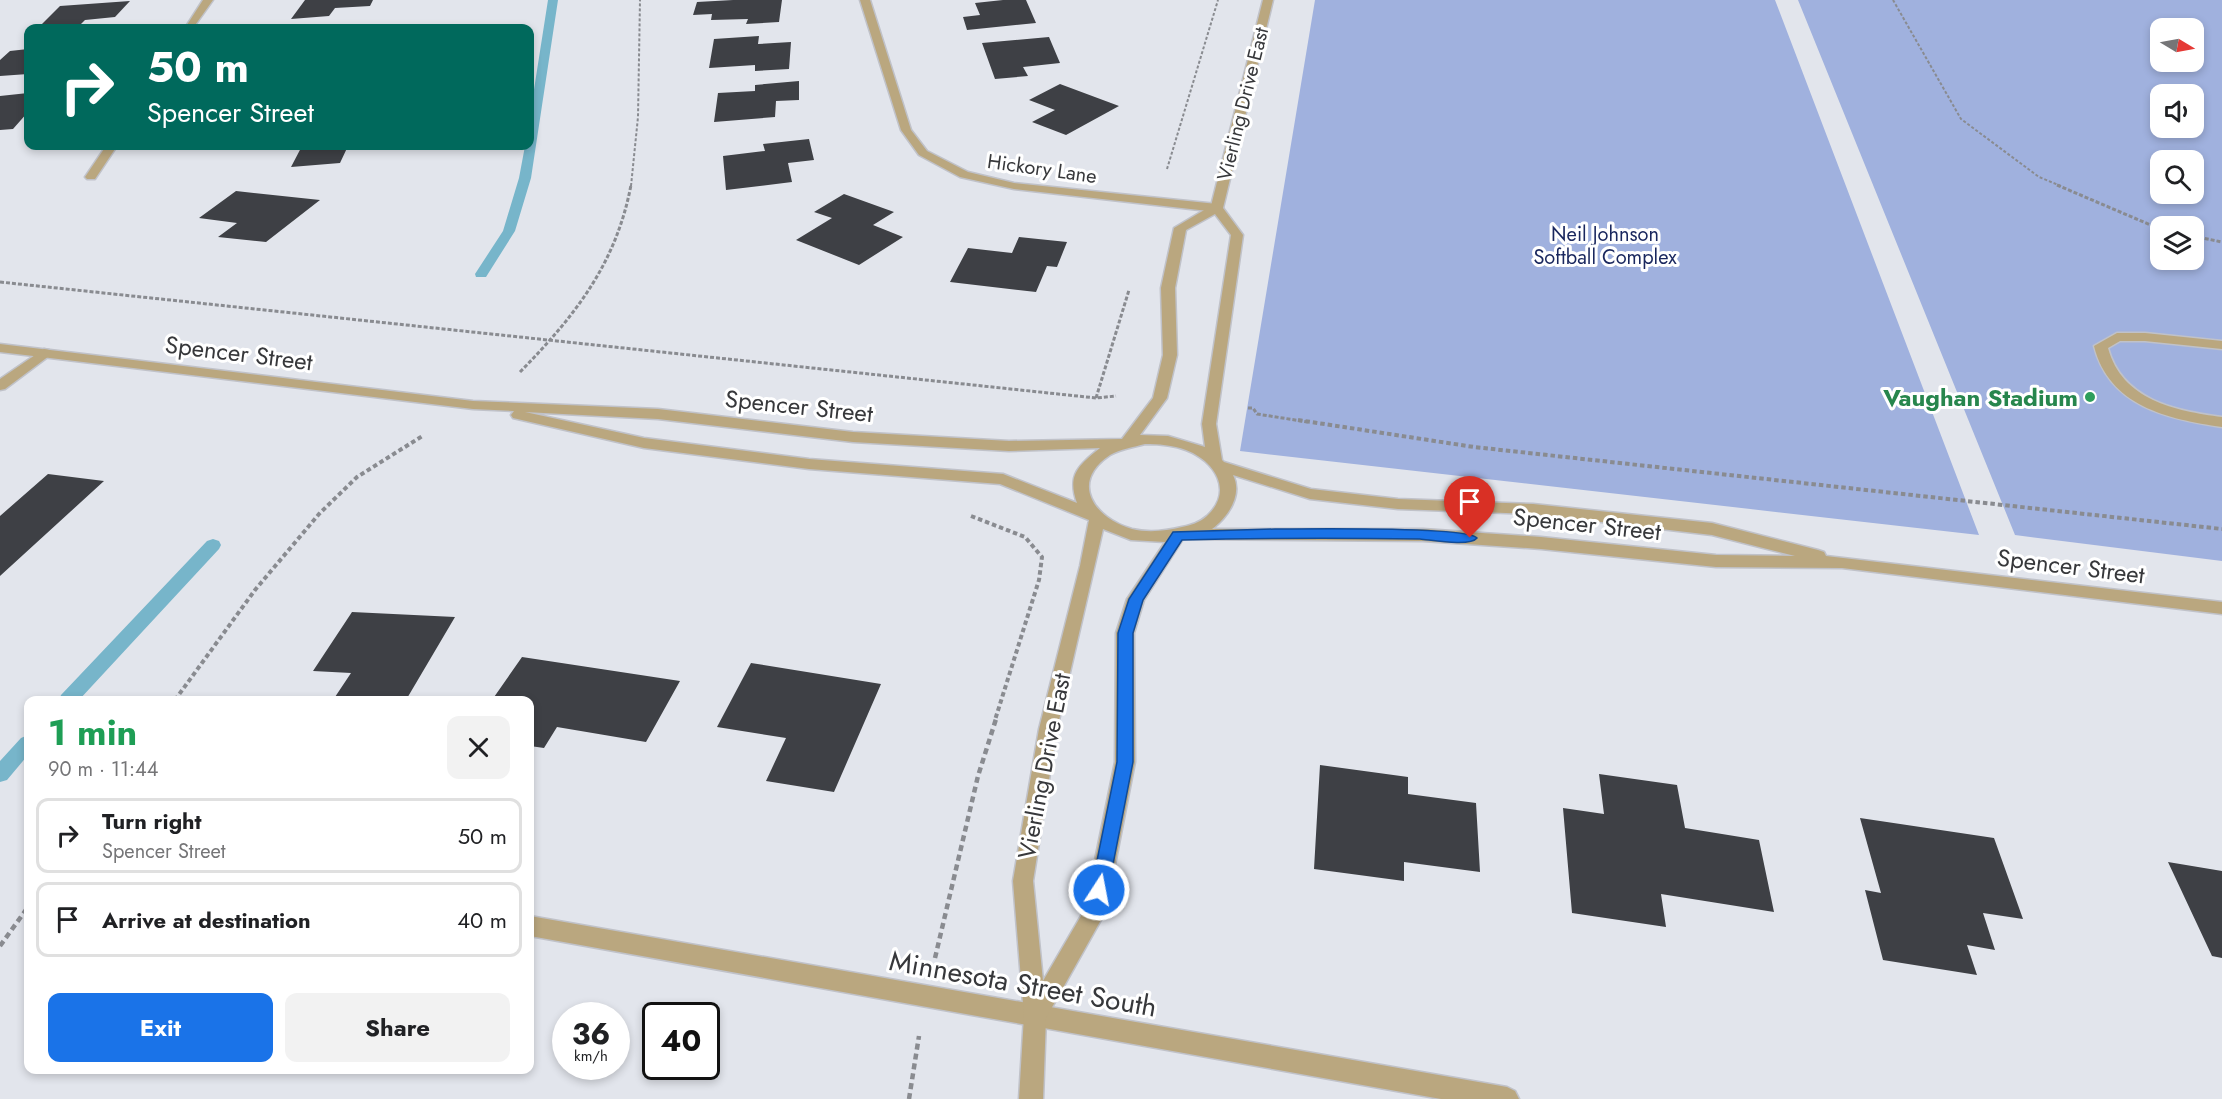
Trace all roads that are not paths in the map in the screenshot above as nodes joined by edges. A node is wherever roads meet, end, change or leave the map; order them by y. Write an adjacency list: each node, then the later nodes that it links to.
1 (208, 0): 4 (street)
2 (865, 0): 7 (street, Hickory Lane)
3 (1268, 0): 7 (street, Vierling Drive East)
4 (192, 24)
5 (108, 150): 6 (street)
6 (91, 177)
7 (1217, 208): 14 (street, Vierling Drive East); 15 (street, Vierling Drive East)
8 (2222, 345): 13 (street)
9 (0, 348): 10 (street, Spencer Street)
10 (44, 354): 11 (street); 12 (street, Spencer Street)
11 (0, 386)
12 (473, 405): 14 (street, Spencer Street); 16 (street, Spencer Street)
13 (2222, 422)
14 (1123, 443): 15 (street); 16 (street)
15 (1217, 463): 17 (street); 18 (street, Spencer Street)
16 (1095, 517): 17 (street); 21 (street, Vierling Drive East)
17 (1181, 535): 18 (street, Spencer Street); 21 (street, Vierling Drive East)
18 (1842, 562): 19 (street, Spencer Street)
19 (2222, 608)
20 (534, 927): 21 (street, Minnesota Street South)
21 (1035, 1016): 22 (street, Vierling Drive East); 23 (street, Minnesota Street South)
22 (1031, 1099)
23 (1507, 1099)

